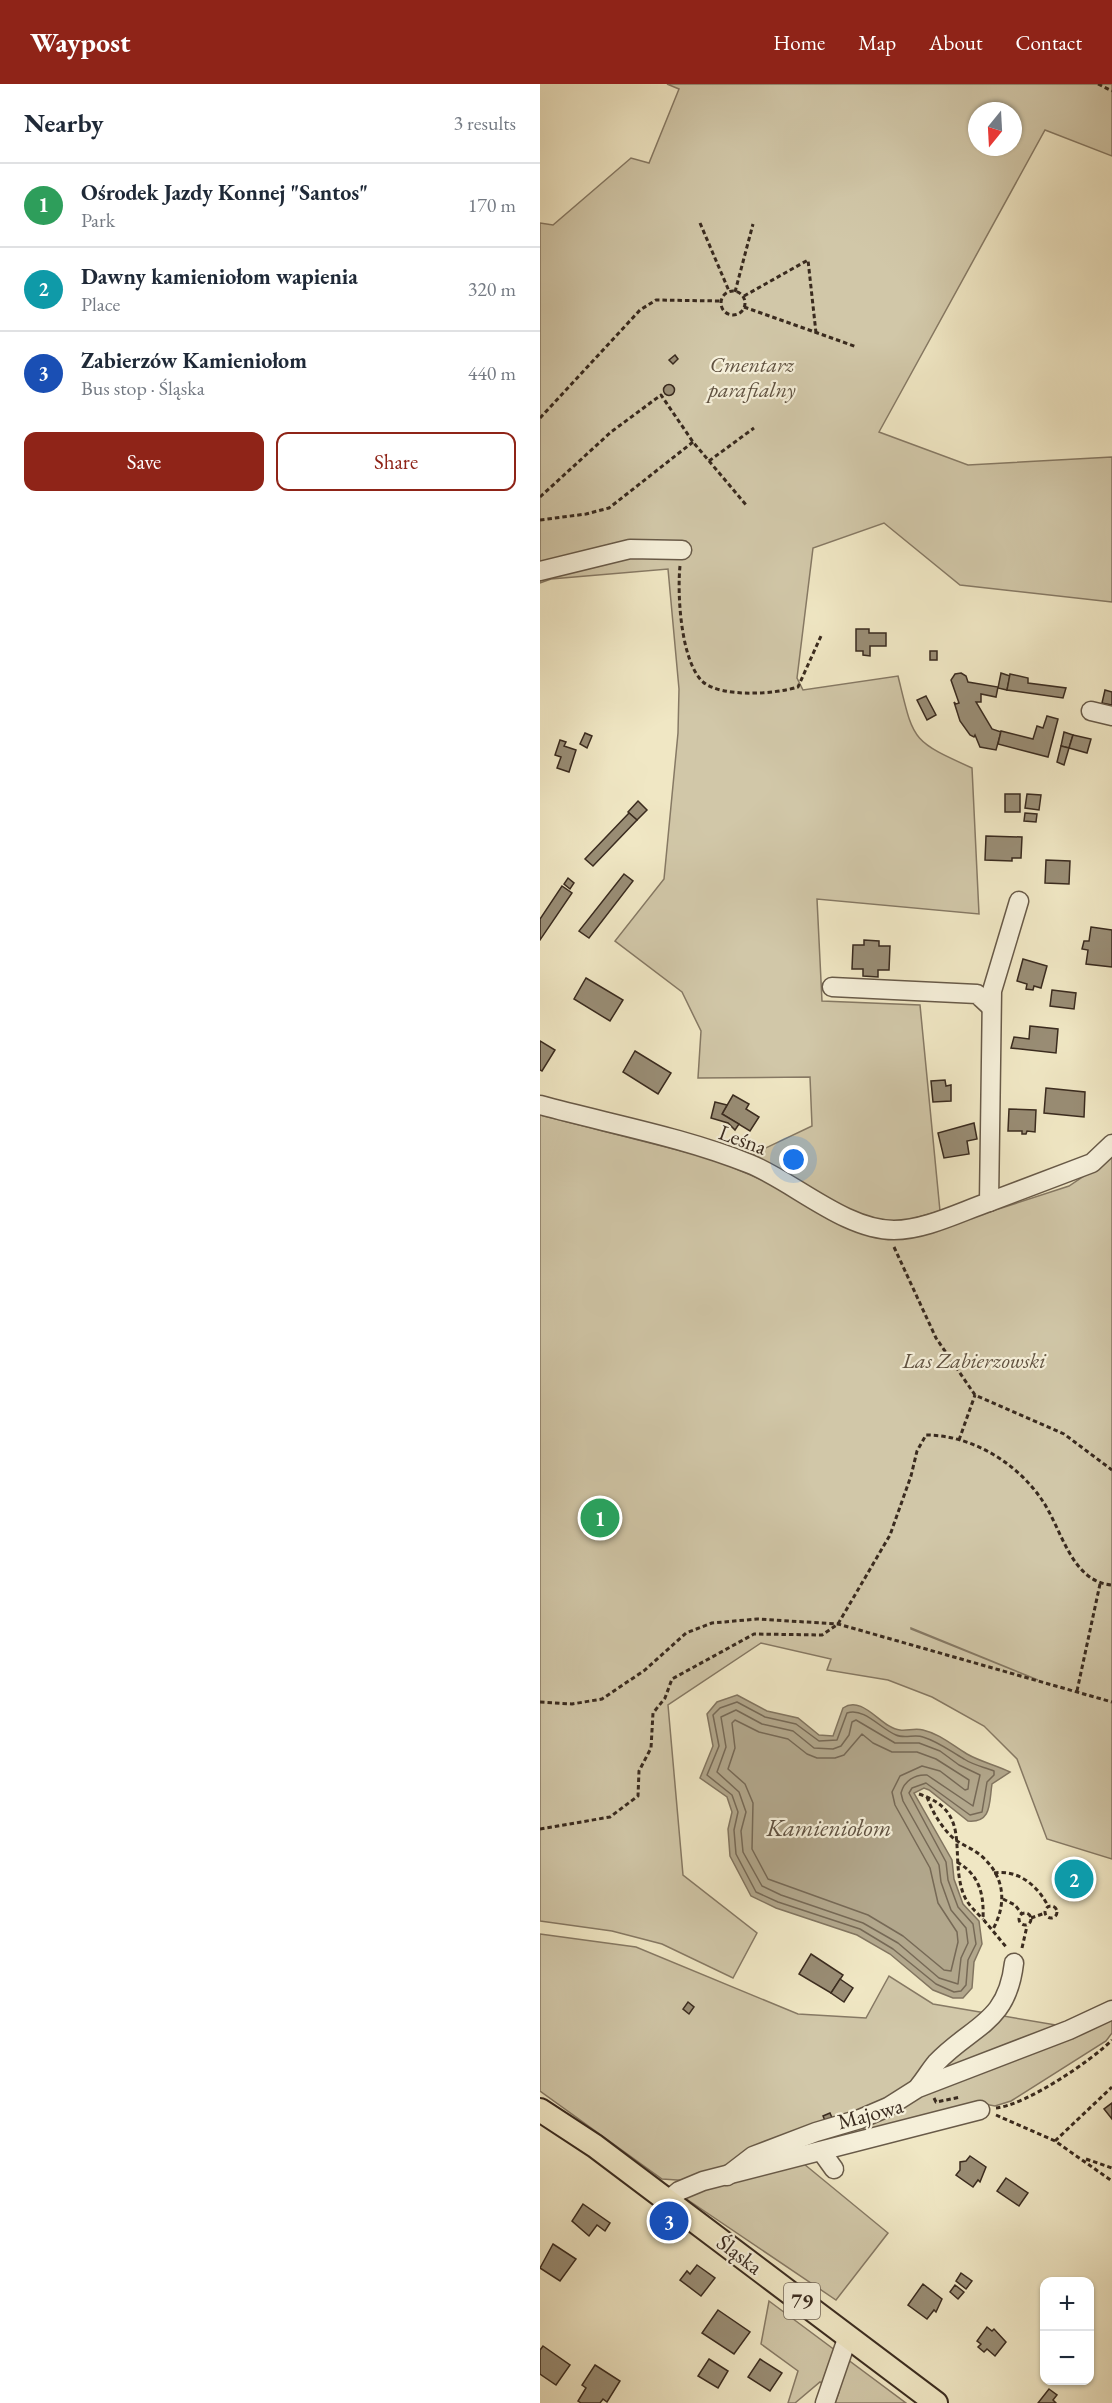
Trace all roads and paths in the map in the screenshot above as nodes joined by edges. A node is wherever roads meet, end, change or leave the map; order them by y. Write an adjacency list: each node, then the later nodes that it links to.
1 (1098, 84): 2 (path)
2 (1112, 91)
3 (700, 223): 5 (path)
4 (753, 224): 6 (path)
5 (729, 291): 6 (path); 8 (path)
6 (735, 292): 7 (path)
7 (744, 296): 9 (path); 10 (path)
8 (721, 301): 9 (path); 12 (path)
9 (744, 307): 10 (path)
10 (816, 333): 11 (path)
11 (857, 348)
12 (540, 418)
13 (754, 428): 15 (path)
14 (693, 442): 15 (path); 16 (path); 18 (path)
15 (709, 461): 17 (path)
16 (540, 497)
17 (747, 506)
18 (540, 520)
19 (682, 550): 20 (street); 21 (path)
20 (540, 571)
21 (821, 636)
22 (1090, 711): 23 (street)
23 (1112, 716)
24 (1019, 901): 26 (street)
25 (832, 987): 26 (street)
26 (991, 1007): 29 (street)
27 (540, 1105): 30 (street, Leśna)
28 (1112, 1144): 29 (street, Leśna)
29 (989, 1202): 30 (street, Leśna)
30 (885, 1229): 31 (path)
31 (975, 1395): 32 (path); 33 (path)
32 (959, 1440): 34 (path); 36 (path)
33 (1112, 1470)
34 (1100, 1584): 35 (path); 37 (path)
35 (1112, 1585)
36 (838, 1624): 37 (path); 38 (path); 42 (path)
37 (1077, 1691): 39 (path)
38 (540, 1702)
39 (1112, 1702)
40 (919, 1794): 41 (path)
41 (927, 1797): 43 (path); 43 (path)
42 (540, 1829)
43 (957, 1841): 44 (path); 45 (path)
44 (957, 1862): 51 (path); 51 (path)
45 (994, 1873): 46 (path); 47 (path)
46 (1002, 1899): 49 (path); 53 (path)
47 (1048, 1906): 48 (path); 48 (path)
48 (1045, 1913): 50 (path)
49 (1022, 1914): 50 (path); 52 (path)
50 (1031, 1918): 52 (path)
51 (983, 1919): 53 (path)
52 (1027, 1925): 54 (path)
53 (993, 1929): 54 (path)
54 (1013, 1960): 57 (street)
55 (1112, 2010): 57 (street)
56 (1112, 2040): 60 (path)
57 (918, 2088): 66 (street)
58 (1112, 2088): 61 (path)
59 (540, 2110): 68 (main road, Śląska / 79)
60 (980, 2110): 61 (path); 62 (street, Majowa)
61 (1055, 2141): 63 (path)
62 (821, 2151): 65 (street); 66 (street, Majowa)
63 (1082, 2158): 64 (path); 67 (path)
64 (1112, 2168)
65 (834, 2169)
66 (728, 2176): 68 (street, Majowa)
67 (1112, 2181)
68 (667, 2201): 69 (main road, Śląska / 79)
69 (848, 2336): 70 (street); 71 (main road, Śląska / 79)
70 (825, 2403)
71 (936, 2403)

